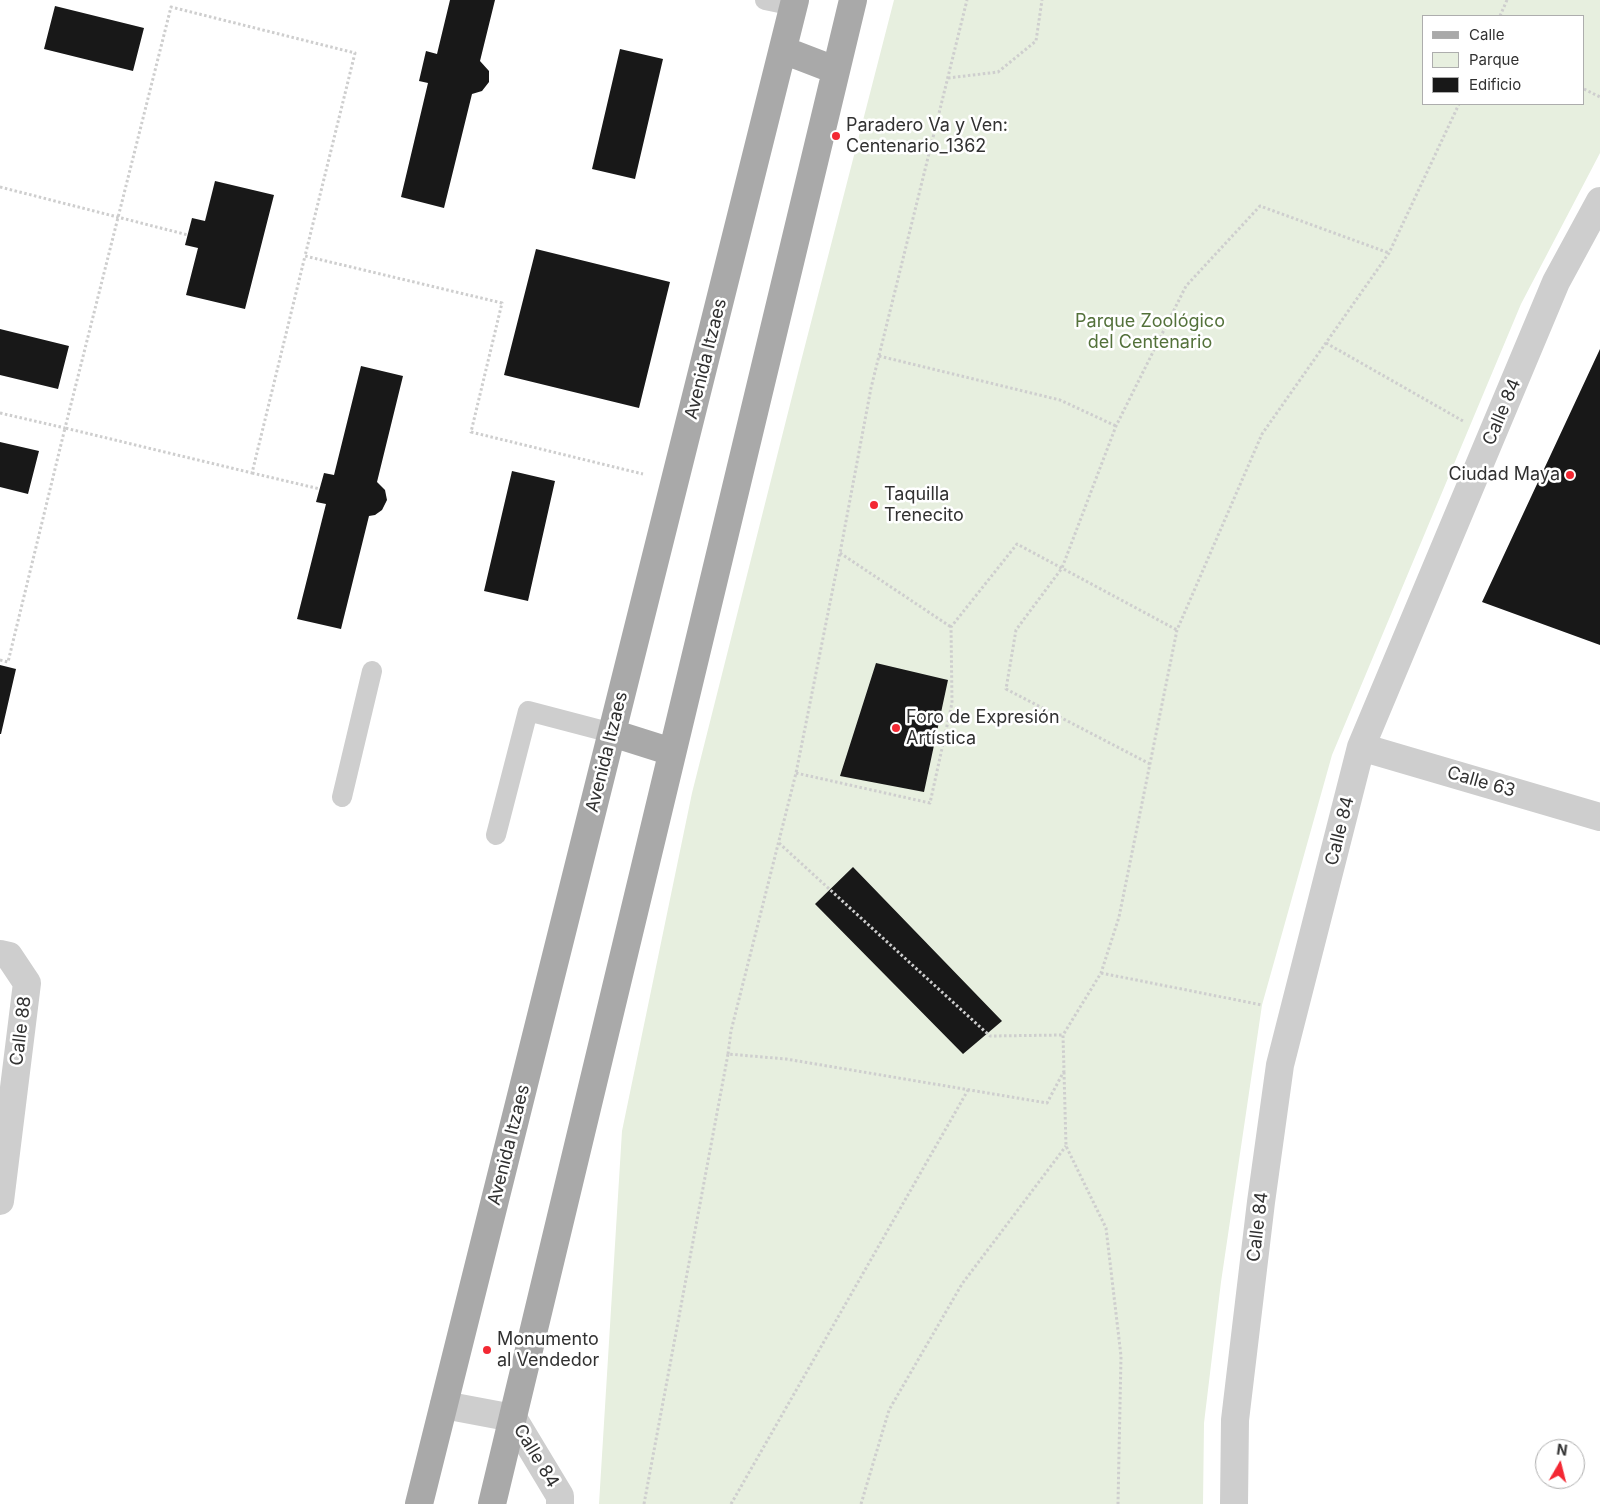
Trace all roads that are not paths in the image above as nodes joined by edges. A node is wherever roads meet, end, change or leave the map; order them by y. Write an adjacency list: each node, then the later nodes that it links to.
1 (765, 0): 3 (lane)
2 (853, 0): 5 (main road)
3 (795, 3): 4 (main road, Avenida Itzaes)
4 (783, 50): 5 (main road); 8 (main road, Avenida Itzaes)
5 (835, 70): 10 (main road)
6 (1600, 201): 9 (street, Calle 84)
7 (372, 671): 11 (lane)
8 (612, 732): 10 (main road); 13 (lane); 16 (main road, Avenida Itzaes)
9 (1362, 747): 12 (street, Calle 63); 21 (street, Calle 84)
10 (672, 752): 17 (main road)
11 (342, 797)
12 (1600, 817)
13 (496, 835)
14 (4, 955): 15 (street, Calle 88)
15 (0, 1201)
16 (444, 1405): 17 (street, Calle 84); 18 (main road, Avenida Itzaes)
17 (513, 1418): 19 (main road); 20 (street, Calle 84)
18 (419, 1504)
19 (492, 1504)
20 (560, 1504)
21 (1234, 1504)

